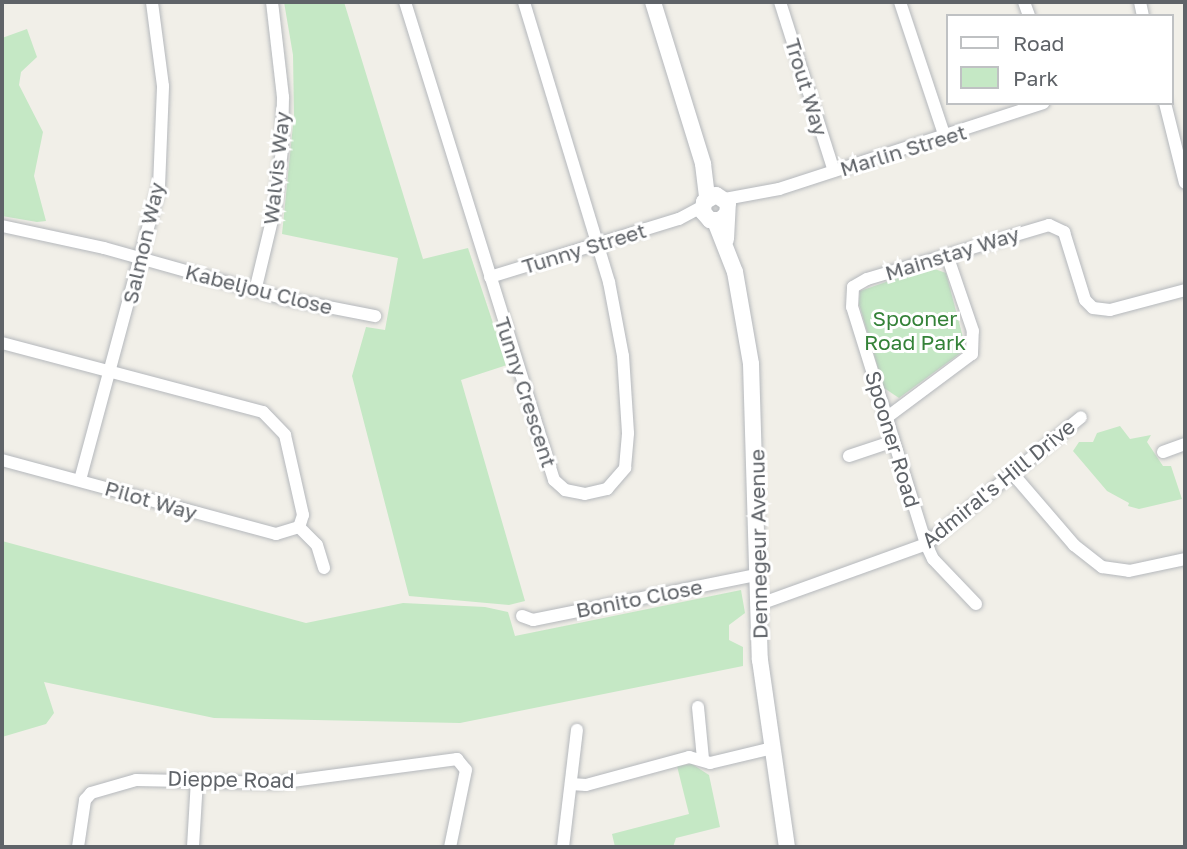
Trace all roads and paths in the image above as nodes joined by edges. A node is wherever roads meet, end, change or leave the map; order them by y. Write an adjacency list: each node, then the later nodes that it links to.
1 (152, 2): 17 (street, Salmon Way)
2 (272, 2): 19 (street, Walvis Way)
3 (405, 2): 18 (street, Tunny Crescent)
4 (524, 2): 15 (street, Tunny Crescent)
5 (653, 2): 13 (street, Dennegeur Avenue)
6 (780, 2): 11 (street, Trout Way)
7 (900, 2): 10 (street)
8 (1037, 105): 10 (street, Marlin Street)
9 (1166, 105): 12 (street)
10 (944, 137): 11 (street, Marlin Street)
11 (834, 171): 13 (street, Marlin Street)
12 (1185, 183)
13 (716, 207): 15 (street, Tunny Street); 38 (street, Dennegeur Avenue)
14 (2, 226): 17 (street, Kabeljou Close)
15 (598, 244): 18 (street, Tunny Street); 18 (street, Tunny Crescent)
16 (947, 255): 20 (street, Mainstay Way); 21 (street, Mainstay Way); 26 (street)
17 (143, 259): 19 (street, Kabeljou Close); 24 (street, Salmon Way)
18 (489, 277)
19 (255, 290): 22 (street, Kabeljou Close)
20 (1185, 290)
21 (850, 293): 26 (street, Spooner Road)
22 (375, 316)
23 (2, 343): 24 (street)
24 (111, 369): 33 (street, Salmon Way); 34 (street)
25 (1081, 417): 32 (street, Admiral's Hill Drive)
26 (886, 418): 27 (street, Spooner Road)
27 (894, 441): 30 (street); 35 (street, Spooner Road)
28 (1185, 444): 29 (street)
29 (1163, 452)
30 (849, 456)
31 (2, 460): 33 (street, Pilot Way)
32 (1013, 474): 35 (street, Admiral's Hill Drive); 36 (street)
33 (80, 480): 34 (street, Pilot Way)
34 (299, 527): 37 (street)
35 (926, 544): 39 (street, Spooner Road); 40 (street, Admiral's Hill Drive)
36 (1185, 559)
37 (324, 568)
38 (757, 575): 40 (street, Dennegeur Avenue); 41 (street, Bonito Close)
39 (976, 604)
40 (757, 605): 44 (street, Dennegeur Avenue)
41 (522, 616)
42 (698, 707): 45 (street)
43 (578, 730): 47 (street)
44 (773, 748): 45 (street); 52 (street, Dennegeur Avenue)
45 (703, 759): 47 (street)
46 (197, 780): 48 (street, Dieppe Road); 49 (street); 50 (street, Dieppe Road)
47 (571, 784): 51 (street)
48 (78, 847)
49 (193, 847)
50 (450, 847)
51 (563, 847)
52 (787, 847)

